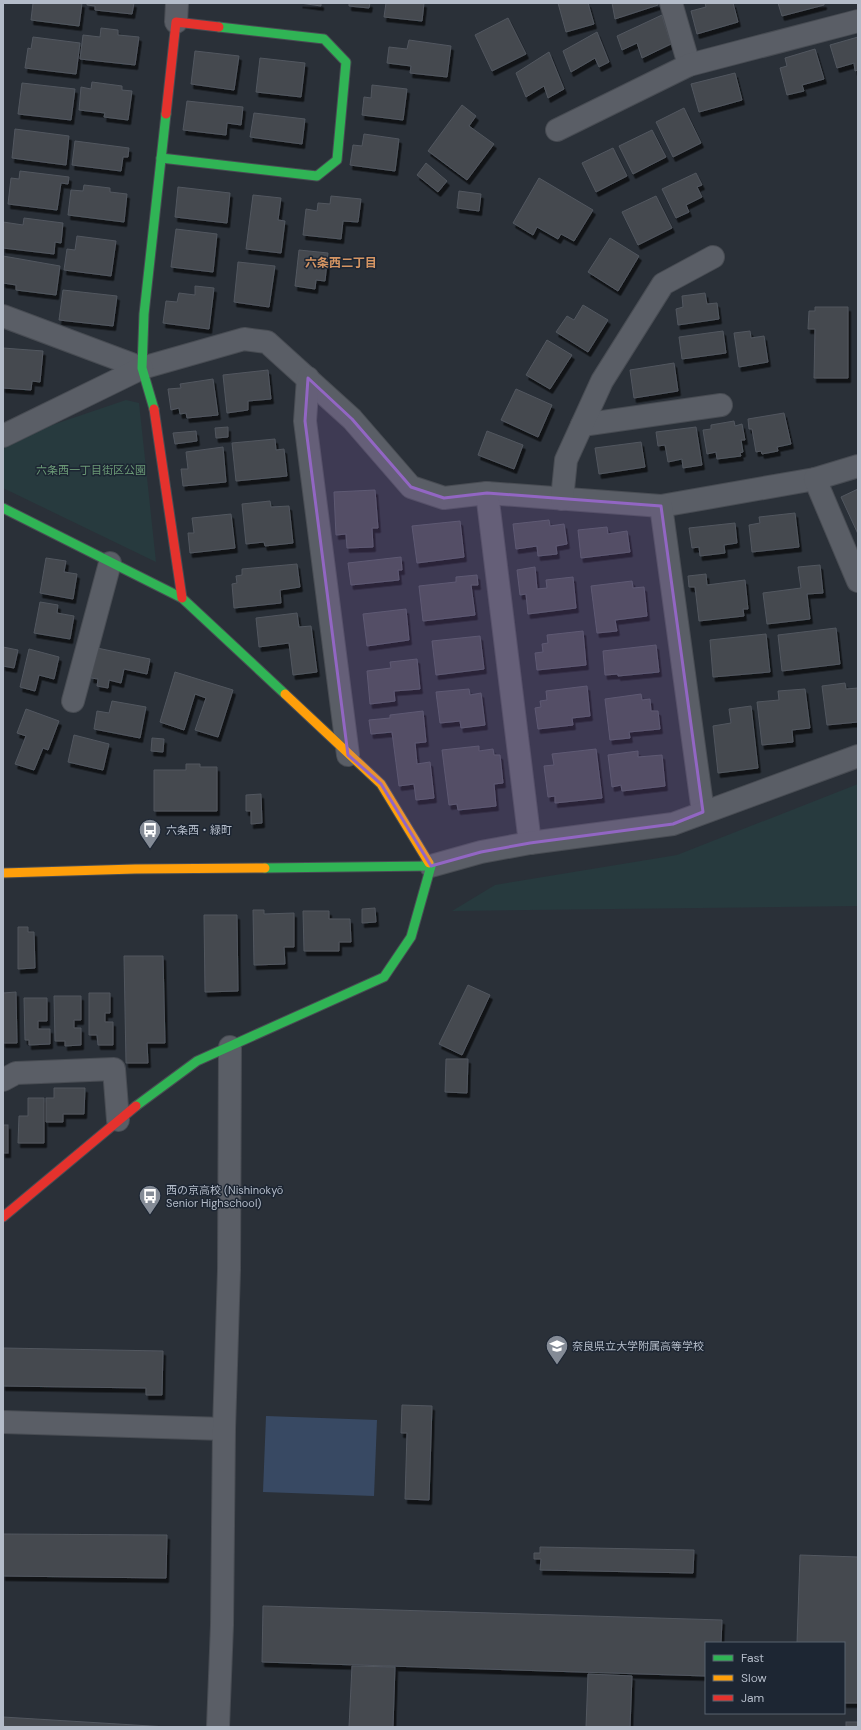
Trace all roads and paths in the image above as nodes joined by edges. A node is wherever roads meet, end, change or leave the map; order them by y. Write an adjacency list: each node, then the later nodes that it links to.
1 (671, 3): 4 (street)
2 (177, 13): 6 (street); 6 (street)
3 (858, 21): 4 (street)
4 (690, 65): 5 (street)
5 (557, 130)
6 (161, 158): 9 (street)
7 (713, 257): 12 (street)
8 (3, 316): 9 (street)
9 (142, 368): 10 (street); 13 (street); 22 (street)
10 (308, 378): 16 (street); 24 (street)
11 (721, 405): 12 (street)
12 (582, 425): 17 (street)
13 (3, 436)
14 (858, 466): 15 (street)
15 (815, 479): 18 (street); 21 (street)
16 (487, 493): 17 (street); 27 (street)
17 (562, 499): 18 (street)
18 (661, 506): 26 (street)
19 (3, 508): 20 (street)
20 (110, 563): 22 (street); 23 (street)
21 (858, 581)
22 (182, 598): 24 (street)
23 (73, 701)
24 (348, 755): 28 (street)
25 (858, 756): 26 (street)
26 (703, 812): 27 (street)
27 (530, 843): 28 (street)
28 (431, 866): 29 (street); 30 (street)
29 (3, 873)
30 (230, 1047): 32 (street); 35 (street)
31 (3, 1080): 32 (street)
32 (118, 1120): 33 (street)
33 (3, 1217)
34 (3, 1422): 35 (street)
35 (224, 1429): 36 (street)
36 (218, 1727)

